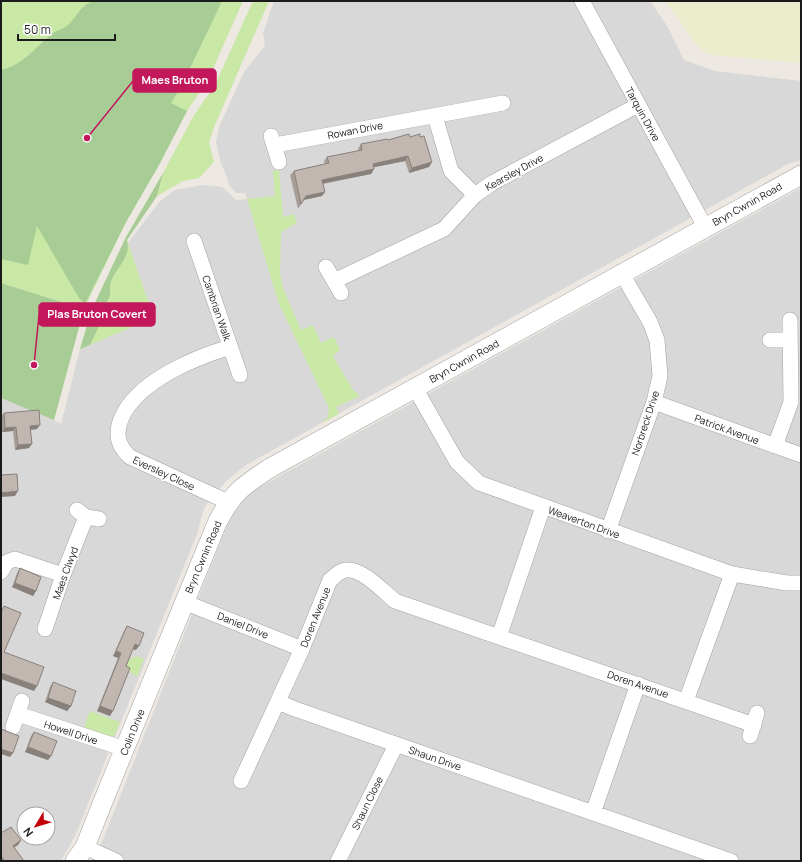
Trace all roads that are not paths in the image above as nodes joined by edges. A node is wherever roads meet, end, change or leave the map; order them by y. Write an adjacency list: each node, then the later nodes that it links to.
1 (582, 1): 3 (street, Tarquin Drive)
2 (503, 103): 4 (street, Rowan Drive)
3 (638, 105): 7 (street, Kearsley Drive); 8 (street, Tarquin Drive)
4 (435, 116): 5 (street, Rowan Drive); 7 (street)
5 (279, 162)
6 (801, 174): 8 (street, Bryn Cwnin Road)
7 (475, 195): 10 (street, Kearsley Drive)
8 (705, 227): 11 (street, Bryn Cwnin Road)
9 (194, 241): 15 (street, Cambrian Walk)
10 (326, 267)
11 (621, 272): 17 (street, Bryn Cwnin Road); 18 (street, Norbreck Drive)
12 (790, 320): 14 (street)
13 (770, 340): 14 (street)
14 (789, 340): 19 (street)
15 (230, 347): 16 (street, Cambrian Walk); 21 (street, Eversley Close)
16 (240, 375)
17 (414, 388): 21 (street, Bryn Cwnin Road); 22 (street, Weaverton Drive)
18 (654, 402): 19 (street, Patrick Avenue); 24 (street, Norbreck Drive)
19 (775, 446): 20 (street, Patrick Avenue)
20 (801, 455)
21 (228, 502): 29 (street, Bryn Cwnin Road)
22 (543, 507): 24 (street, Weaverton Drive); 31 (street)
23 (87, 516): 27 (street, Maes Clwyd)
24 (608, 531): 26 (street, Weaverton Drive)
25 (1, 572): 27 (street)
26 (732, 574): 28 (street, Weaverton Drive); 34 (street)
27 (63, 575): 30 (street, Maes Clwyd)
28 (801, 583)
29 (184, 602): 32 (street, Daniel Drive); 39 (street, Colin Drive)
30 (52, 621)
31 (499, 637): 32 (street, Doren Avenue); 33 (street, Doren Avenue)
32 (302, 649): 35 (street, Doren Avenue)
33 (638, 684): 34 (street, Doren Avenue); 41 (street)
34 (686, 700): 37 (street, Doren Avenue)
35 (278, 702): 38 (street, Shaun Drive); 40 (street, Doren Avenue)
36 (18, 714): 39 (street, Howell Drive)
37 (754, 725)
38 (396, 745): 41 (street, Shaun Drive); 44 (street, Shaun Close)
39 (125, 749): 42 (street, Colin Drive)
40 (241, 781)
41 (594, 813): 45 (street, Shaun Drive)
42 (80, 854): 43 (street)
43 (116, 861)
44 (338, 861)
45 (730, 861)

